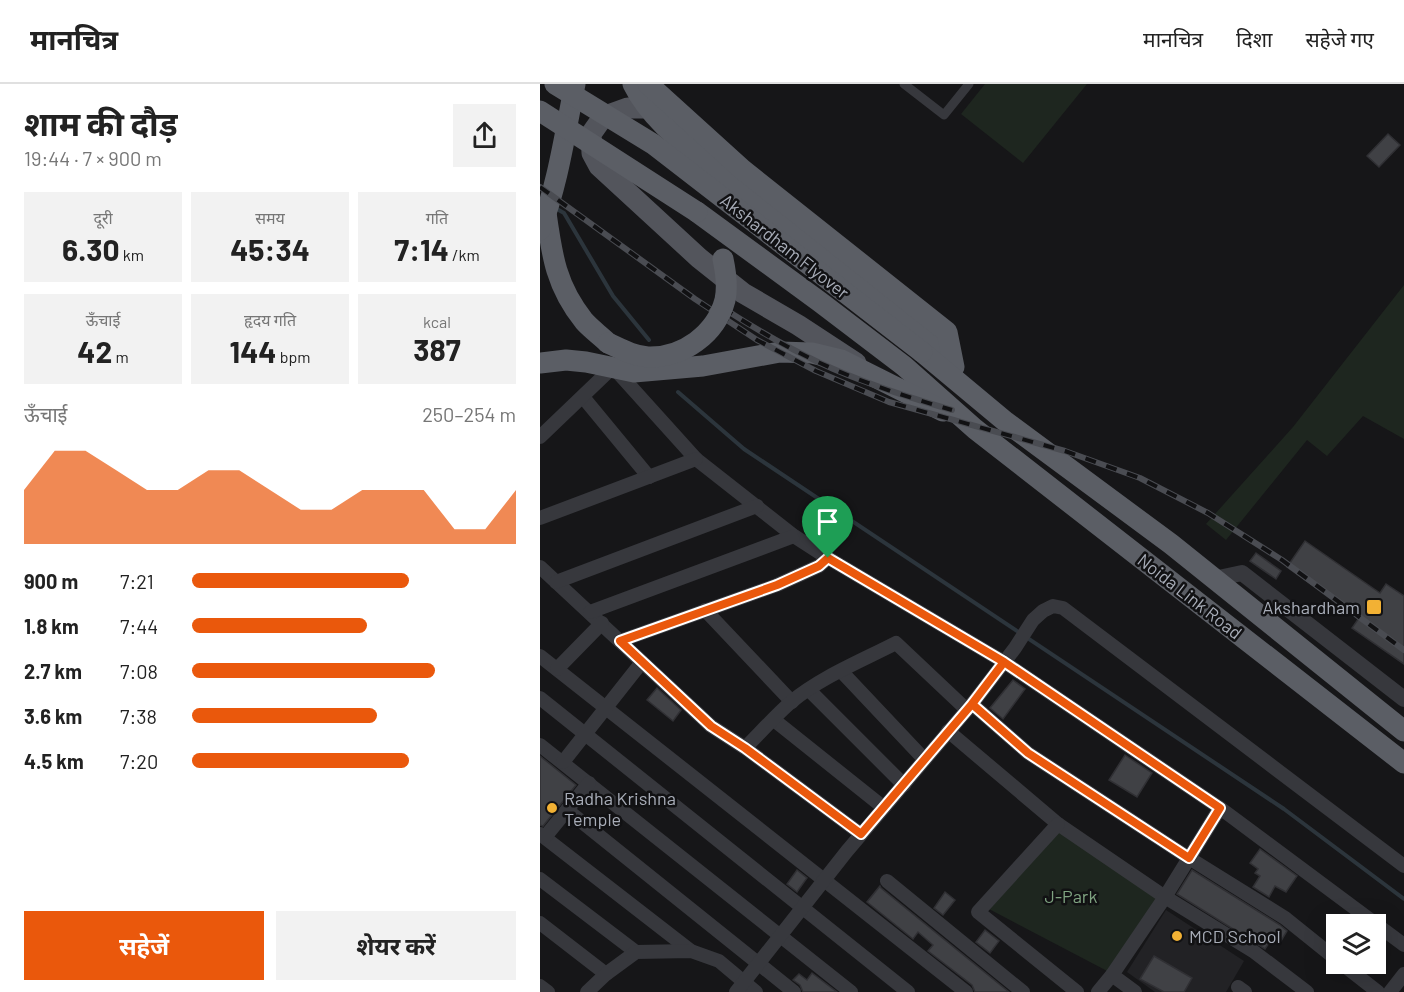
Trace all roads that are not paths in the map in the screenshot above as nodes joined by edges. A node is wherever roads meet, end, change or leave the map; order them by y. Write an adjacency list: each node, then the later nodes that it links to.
1 (555, 84): 16 (highway, Akshardham Flyover, bridge)
2 (575, 84): 10 (highway)
3 (633, 84): 7 (highway)
4 (648, 84): 13 (highway)
5 (904, 84): 6 (street)
6 (969, 84)
7 (648, 108): 13 (highway); 14 (main road)
8 (540, 111): 9 (highway, Akshardham Flyover, bridge)
9 (696, 212): 10 (highway, bridge); 17 (highway, Akshardham Flyover)
10 (543, 222)
11 (540, 363): 12 (highway)
12 (613, 367): 14 (highway); 15 (street); 19 (street)
13 (954, 367): 16 (highway)
14 (879, 378): 17 (highway)
15 (583, 398): 18 (street); 20 (street)
16 (1006, 422): 26 (highway, Noida Link Road)
17 (975, 429): 51 (highway, Noida Link Road)
18 (540, 438)
19 (696, 459): 20 (street); 21 (street)
20 (649, 477): 22 (street)
21 (757, 506): 23 (street); 27 (street)
22 (540, 518)
23 (794, 536): 24 (street); 29 (street)
24 (828, 558): 28 (street); 34 (street)
25 (540, 567): 27 (street)
26 (1214, 579): 39 (street); 45 (highway, Noida Link Road)
27 (556, 582): 29 (street)
28 (705, 610): 31 (street); 40 (street)
29 (590, 612): 30 (street)
30 (602, 623): 31 (street); 35 (street)
31 (620, 641): 33 (street)
32 (540, 656): 35 (street)
33 (642, 662): 41 (street); 48 (street)
34 (1004, 662): 42 (street); 55 (street); 61 (street)
35 (557, 669): 41 (street)
36 (841, 671): 37 (street); 42 (street); 49 (street)
37 (809, 690): 40 (street); 53 (street)
38 (540, 698): 46 (street)
39 (1404, 699)
40 (792, 702): 43 (street)
41 (605, 706): 46 (street); 63 (street)
42 (969, 707): 44 (street); 60 (street)
43 (774, 720): 48 (street); 54 (street)
44 (948, 731): 49 (street); 57 (street)
45 (1404, 731)
46 (584, 733): 50 (street); 66 (street)
47 (540, 745): 50 (street)
48 (745, 748): 58 (street)
49 (924, 759): 53 (street)
50 (563, 762): 52 (street)
51 (1404, 764)
52 (589, 783): 56 (street); 68 (street)
53 (904, 785): 54 (street)
54 (883, 807): 58 (street)
55 (1220, 808): 60 (street); 69 (street)
56 (567, 810): 59 (street); 73 (street)
57 (1058, 824): 65 (street); 87 (street)
58 (861, 834): 63 (street)
59 (542, 836): 70 (street)
60 (1189, 858): 65 (street); 71 (street)
61 (1404, 866)
62 (540, 879): 72 (street)
63 (824, 879): 66 (street); 85 (street)
64 (887, 881): 86 (street)
65 (1165, 897): 76 (street); 90 (street)
66 (802, 907): 68 (street); 84 (street)
67 (540, 923): 74 (street)
68 (781, 936): 73 (street); 83 (street)
69 (1404, 945)
70 (691, 951): 72 (street); 78 (street)
71 (1326, 951)
72 (636, 952): 74 (street)
73 (759, 964): 78 (street); 82 (street)
74 (606, 974): 80 (street)
75 (1355, 974): 91 (street)
76 (1112, 975): 88 (street); 89 (street)
77 (540, 986): 79 (street)
78 (741, 987): 81 (street)
79 (548, 992)
80 (587, 992)
81 (756, 992)
82 (794, 992)
83 (851, 992)
84 (908, 992)
85 (966, 992)
86 (1023, 992)
87 (1077, 992)
88 (1098, 992)
89 (1135, 992)
90 (1307, 992)
91 (1378, 992)

